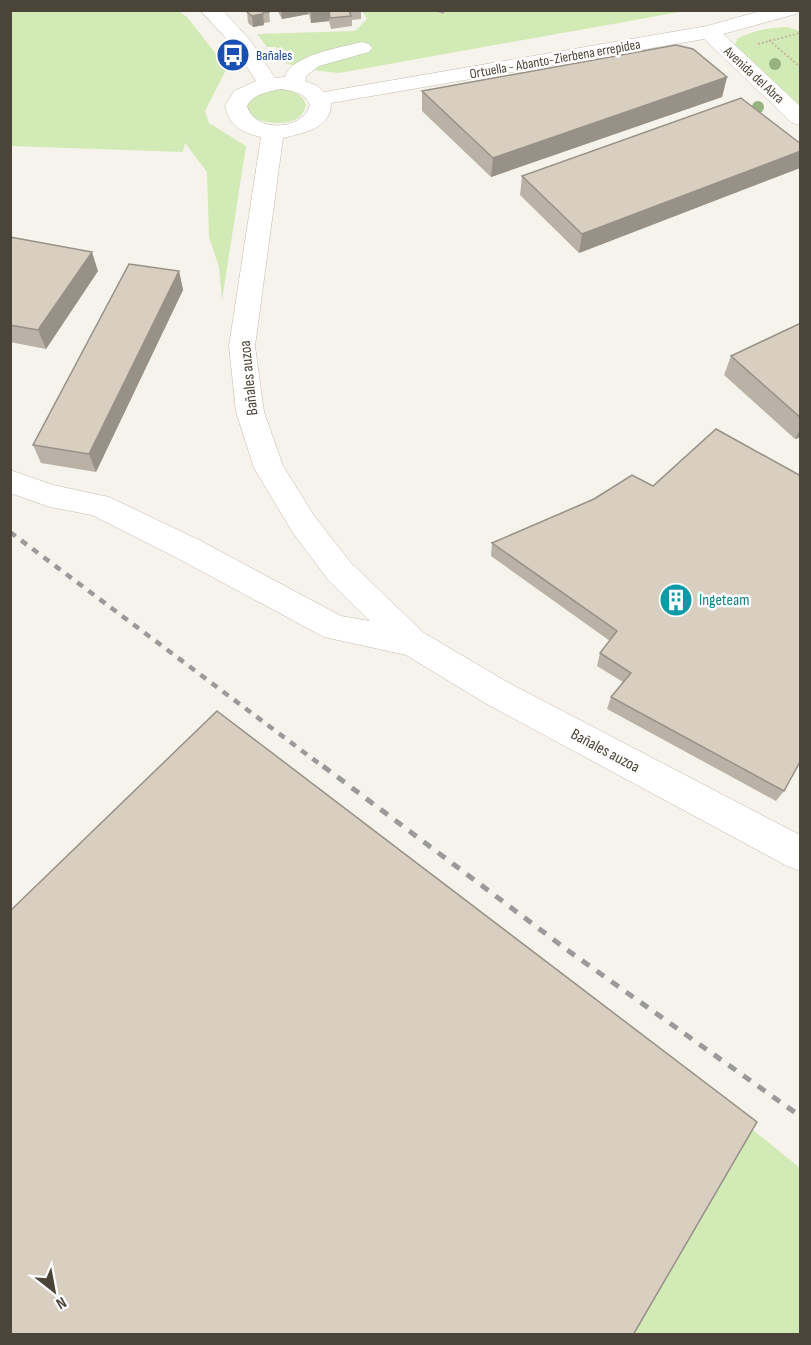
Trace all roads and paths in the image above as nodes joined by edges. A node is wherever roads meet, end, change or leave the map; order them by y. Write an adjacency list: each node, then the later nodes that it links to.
1 (220, 13): 10 (street)
2 (792, 15): 3 (street, Ortuella - Abanto-Zierbena errepidea)
3 (748, 22): 4 (street, Ortuella - Abanto-Zierbena errepidea); 6 (path)
4 (709, 32): 8 (street, Avenida del Abra); 12 (street, Ortuella - Abanto-Zierbena errepidea)
5 (801, 33): 6 (path)
6 (770, 41): 8 (path); 9 (path)
7 (362, 48): 11 (street)
8 (728, 52): 13 (street, Avenida del Abra)
9 (801, 68)
10 (268, 84): 11 (street); 14 (street)
11 (294, 84): 12 (street)
12 (319, 99): 14 (street)
13 (801, 118)
14 (273, 132): 16 (street, Bañales auzoa)
15 (10, 481): 16 (street, Bañales auzoa)
16 (413, 643): 17 (street, Bañales auzoa)
17 (801, 854)

